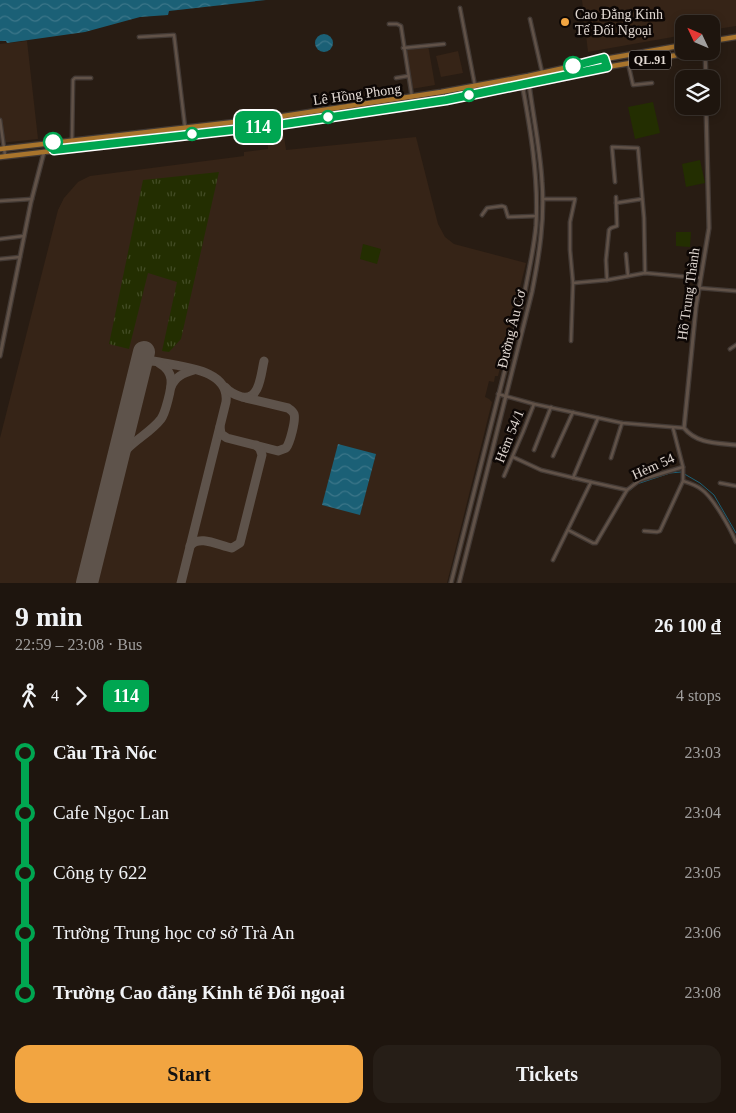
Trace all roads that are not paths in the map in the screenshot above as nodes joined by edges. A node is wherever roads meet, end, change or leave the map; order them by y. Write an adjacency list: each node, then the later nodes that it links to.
1 (460, 8): 23 (street)
2 (530, 19): 14 (street)
3 (389, 24): 9 (street)
4 (139, 37): 27 (street)
5 (736, 37): 6 (highway)
6 (720, 40)
7 (444, 44): 9 (street)
8 (675, 46): 11 (highway, Lê Hồng Phong / QL.91)
9 (403, 48): 15 (street)
10 (675, 56): 12 (highway, Lê Hồng Phong / QL.91)
11 (604, 58): 13 (highway); 14 (highway, Lê Hồng Phong / QL.91)
12 (628, 63): 13 (highway, Lê Hồng Phong / QL.91); 21 (street)
13 (607, 67): 20 (highway, Lê Hồng Phong / QL.91)
14 (542, 72): 16 (highway, Lê Hồng Phong / QL.91)
15 (408, 76): 19 (street); 24 (street)
16 (528, 76): 17 (highway, Lê Hồng Phong / QL.91); 20 (street, Đường Âu Cơ)
17 (521, 77): 22 (street, Đường Âu Cơ); 23 (highway, Lê Hồng Phong / QL.91)
18 (91, 78): 28 (street)
19 (396, 78)
20 (529, 83): 22 (highway, Lê Hồng Phong / QL.91); 37 (street, Đường Âu Cơ)
21 (652, 83)
22 (522, 85): 31 (highway, Lê Hồng Phong / QL.91); 42 (street, Đường Âu Cơ)
23 (475, 86): 24 (highway, Lê Hồng Phong / QL.91)
24 (412, 97): 27 (highway, Lê Hồng Phong / QL.91)
25 (706, 115): 50 (street, Hồ Trung Thành)
26 (0, 121): 30 (street)
27 (185, 127): 28 (highway, Lê Hồng Phong / QL.91)
28 (72, 140): 29 (highway, Lê Hồng Phong / QL.91)
29 (53, 142): 30 (highway, Lê Hồng Phong / QL.91); 31 (highway)
30 (2, 149): 33 (street)
31 (54, 150): 32 (highway, Lê Hồng Phong / QL.91)
32 (44, 151): 33 (highway, Lê Hồng Phong / QL.91); 36 (street)
33 (2, 157)
34 (615, 182): 38 (street)
35 (616, 197): 40 (street)
36 (32, 199): 39 (street); 43 (street)
37 (543, 199): 52 (street); 56 (street, Đường Âu Cơ)
38 (642, 200): 40 (street); 48 (street)
39 (0, 201)
40 (616, 203): 51 (street)
41 (482, 215): 42 (street)
42 (536, 216): 55 (street, Đường Âu Cơ)
43 (24, 236): 44 (street); 46 (street)
44 (0, 239)
45 (626, 254): 49 (street)
46 (20, 257): 47 (street); 60 (street)
47 (0, 259)
48 (645, 273): 49 (street); 50 (street)
49 (628, 276): 51 (street)
50 (700, 278): 53 (street, Hồ Trung Thành)
51 (607, 280): 52 (street)
52 (573, 283): 57 (street)
53 (699, 288): 54 (street); 69 (street, Hồ Trung Thành)
54 (736, 291)
55 (522, 303): 56 (street); 61 (street, Đường Âu Cơ)
56 (529, 304): 62 (street, Đường Âu Cơ)
57 (571, 341)
58 (736, 345): 59 (street)
59 (730, 350)
60 (0, 356)
61 (498, 394): 62 (street); 87 (street, Đường Âu Cơ)
62 (506, 396): 63 (street); 88 (street, Đường Âu Cơ)
63 (534, 404): 64 (street); 73 (street, Hẻm 54/1)
64 (551, 407): 65 (street); 71 (street)
65 (573, 412): 66 (street); 72 (street)
66 (598, 418): 67 (street); 77 (street)
67 (622, 423): 68 (street); 74 (street)
68 (673, 428): 69 (street); 75 (street, Hẻm 54)
69 (684, 428): 70 (street)
70 (736, 444)
71 (534, 450)
72 (553, 456)
73 (513, 457): 76 (street, Hẻm 54/1); 77 (street)
74 (610, 458)
75 (683, 466): 78 (street); 82 (street, Hẻm 54)
76 (504, 476)
77 (573, 478): 79 (street)
78 (683, 481): 84 (street); 85 (street)
79 (591, 482): 82 (street); 83 (street)
80 (720, 483): 81 (street)
81 (736, 486)
82 (627, 490): 83 (street, Hẻm 54)
83 (568, 530): 86 (street)
84 (644, 531)
85 (736, 542)
86 (553, 560)
87 (451, 583)
88 (459, 583)

